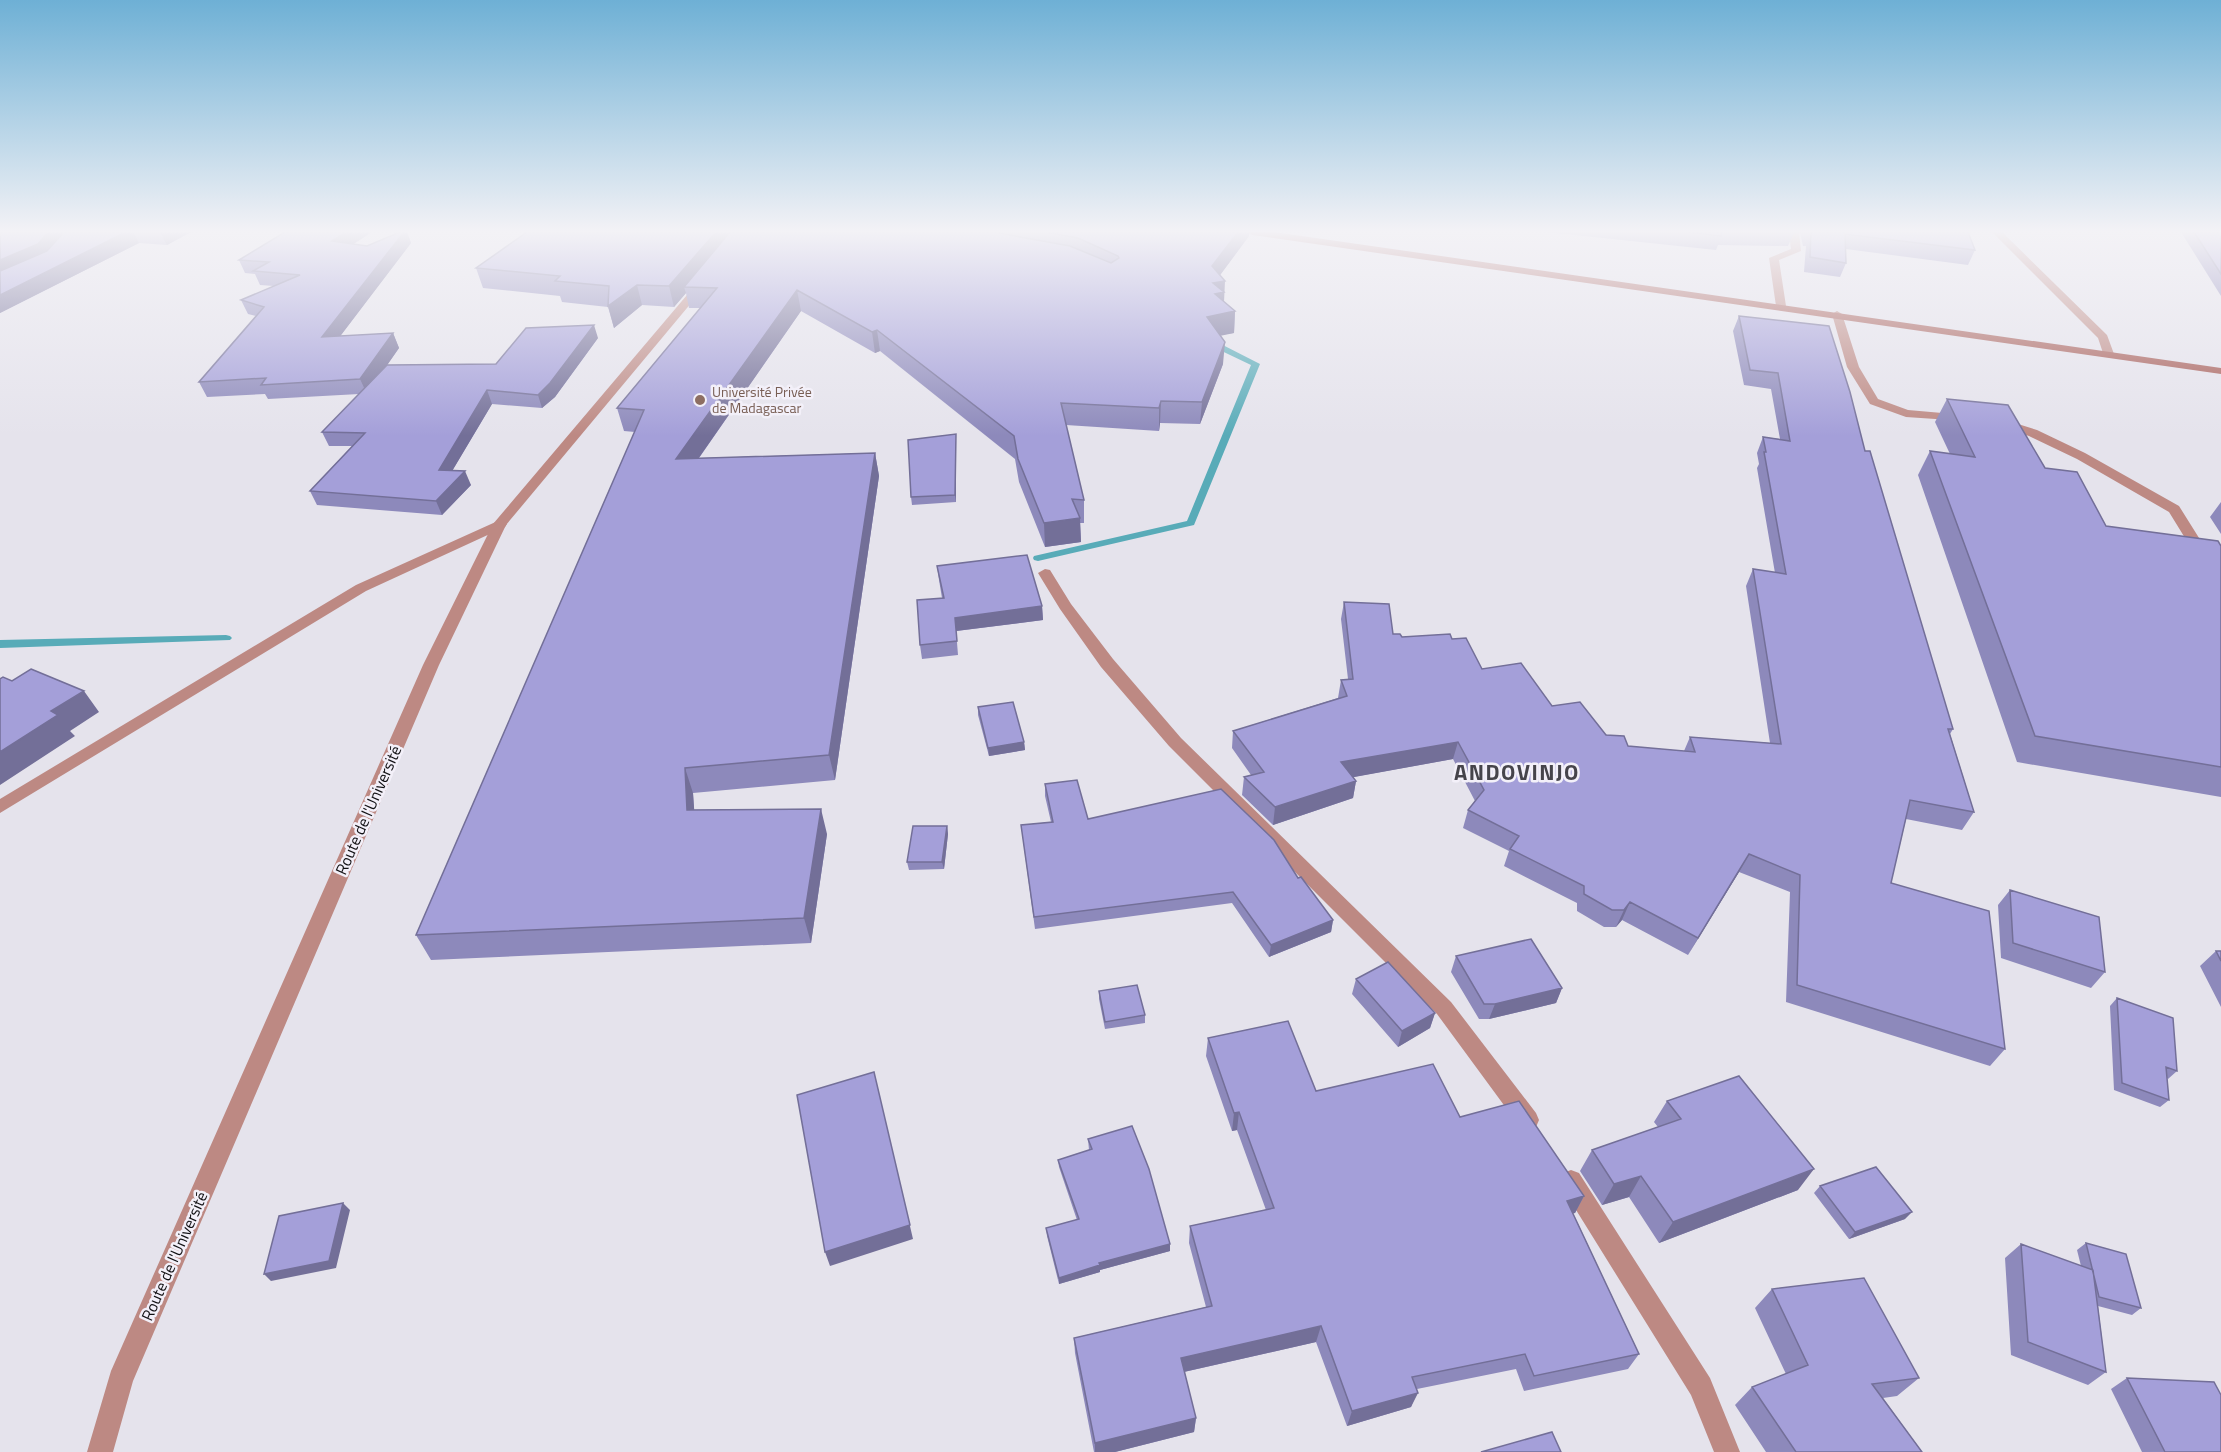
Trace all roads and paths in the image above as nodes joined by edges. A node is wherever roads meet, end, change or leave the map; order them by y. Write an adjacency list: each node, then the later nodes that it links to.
1 (689, 300): 9 (street, Route de l'Université)
2 (1738, 300): 5 (main road)
3 (1780, 300): 5 (street)
4 (2065, 300): 7 (street)
5 (1781, 306): 6 (main road)
6 (1837, 314): 7 (main road); 11 (street)
7 (2109, 354): 8 (main road)
8 (2221, 371)
9 (500, 524): 12 (street); 15 (street, Route de l'Université)
10 (1045, 573): 13 (street)
11 (2221, 585)
12 (0, 807)
13 (1542, 1138)
14 (1562, 1167): 16 (street)
15 (100, 1452)
16 (1727, 1452)

